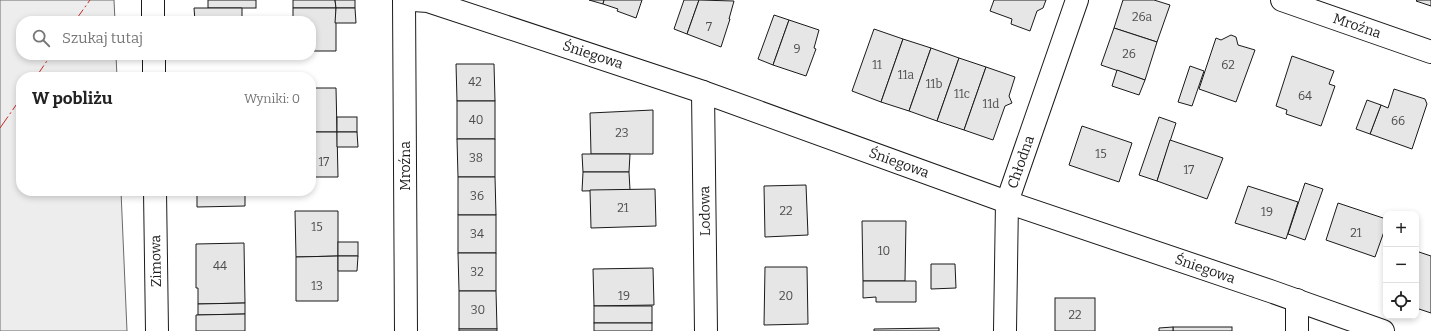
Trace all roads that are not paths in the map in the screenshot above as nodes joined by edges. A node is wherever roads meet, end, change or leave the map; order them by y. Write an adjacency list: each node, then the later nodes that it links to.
1 (153, 0): 6 (street)
2 (404, 0): 15 (street, Mroźna)
3 (413, 0): 10 (street, Śniegowa)
4 (1077, 0): 12 (street, Chłodna)
5 (1282, 0): 7 (street, Mroźna)
6 (153, 16)
7 (1431, 52)
8 (154, 60): 9 (street)
9 (154, 72)
10 (703, 92): 12 (street, Śniegowa); 16 (street, Lodowa)
11 (155, 196): 14 (street, Zimowa)
12 (1007, 202): 13 (street, Śniegowa); 17 (street, Chłodna)
13 (1297, 300): 18 (street); 19 (street, Śniegowa)
14 (157, 331)
15 (406, 331)
16 (706, 331)
17 (1005, 331)
18 (1297, 331)
19 (1383, 331)

